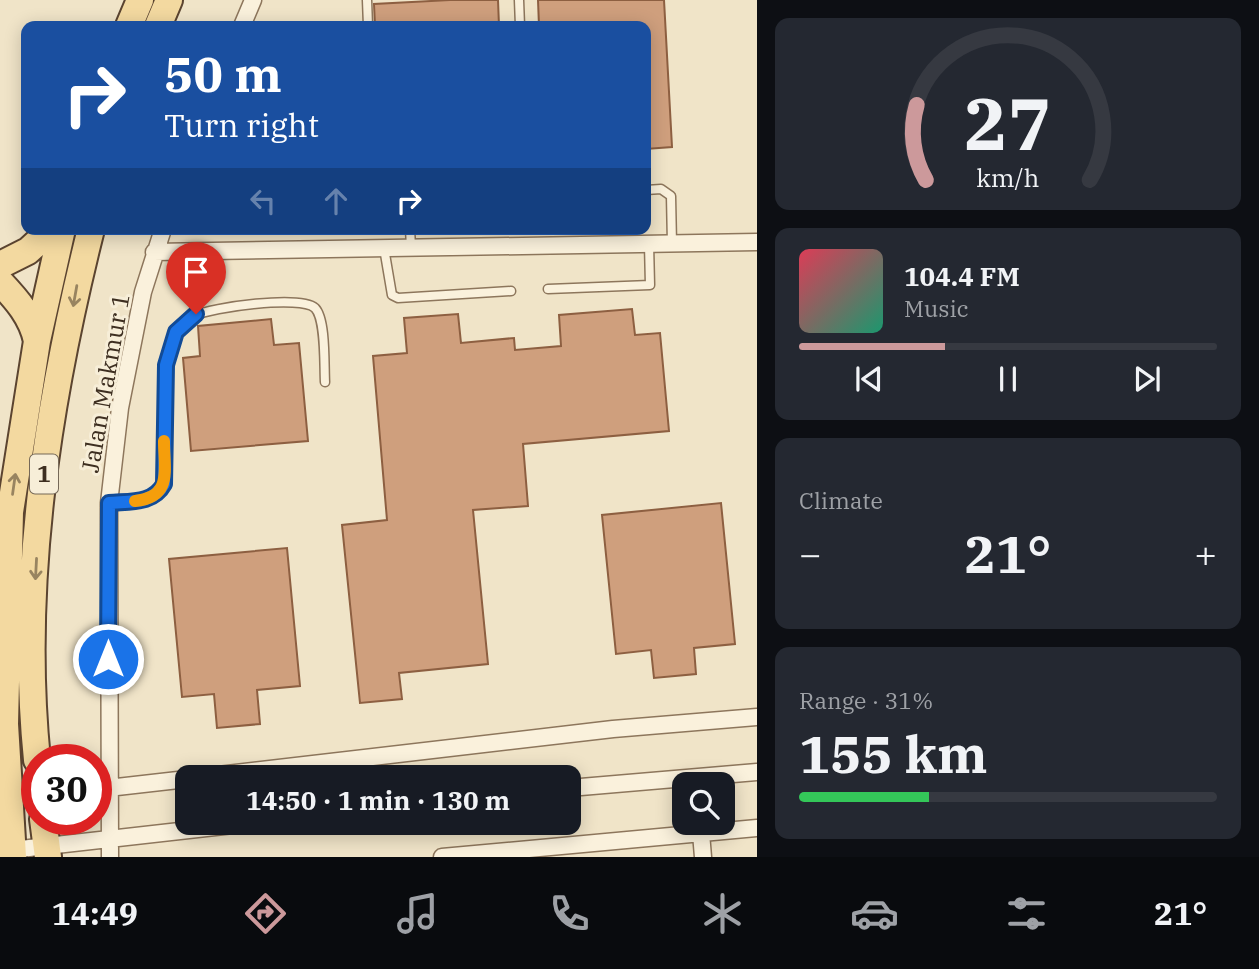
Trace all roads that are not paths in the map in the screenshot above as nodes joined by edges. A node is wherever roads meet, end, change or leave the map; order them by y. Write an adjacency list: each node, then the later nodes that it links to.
1 (169, 0): 7 (main road)
2 (253, 0): 8 (street)
3 (367, 0): 9 (lane)
4 (519, 0): 10 (lane)
5 (138, 1): 6 (main road)
6 (131, 21)
7 (160, 21)
8 (244, 21)
9 (368, 21)
10 (520, 21)
11 (651, 190): 19 (lane)
12 (45, 235): 23 (main road)
13 (61, 235): 27 (main road, 1)
14 (90, 235): 31 (main road, 1, one-way to 31)
15 (161, 235): 22 (street, Jalan Makmur 1)
16 (410, 235): 20 (lane)
17 (757, 243): 19 (street)
18 (649, 244): 19 (street); 20 (street); 25 (lane)
19 (672, 244)
20 (411, 247): 21 (street)
21 (384, 248): 22 (street); 26 (lane)
22 (154, 253): 29 (street, Jalan Makmur 1)
23 (0, 265)
24 (0, 282): 27 (main road)
25 (548, 289)
26 (511, 291)
27 (37, 341): 45 (main road, 1, one-way to 27)
28 (326, 382): 29 (lane)
29 (109, 503): 32 (street, Jalan Makmur 1)
30 (757, 718): 33 (street)
31 (35, 744)
32 (108, 744)
33 (304, 765)
34 (757, 772): 36 (street)
35 (175, 780): 37 (street)
36 (581, 787)
37 (112, 788)
38 (757, 828): 39 (street)
39 (735, 830)
40 (186, 835): 43 (street)
41 (679, 835): 46 (street)
42 (701, 835): 47 (street)
43 (109, 849): 44 (street)
44 (47, 852): 45 (street)
45 (12, 853)
46 (442, 857)
47 (704, 857)

